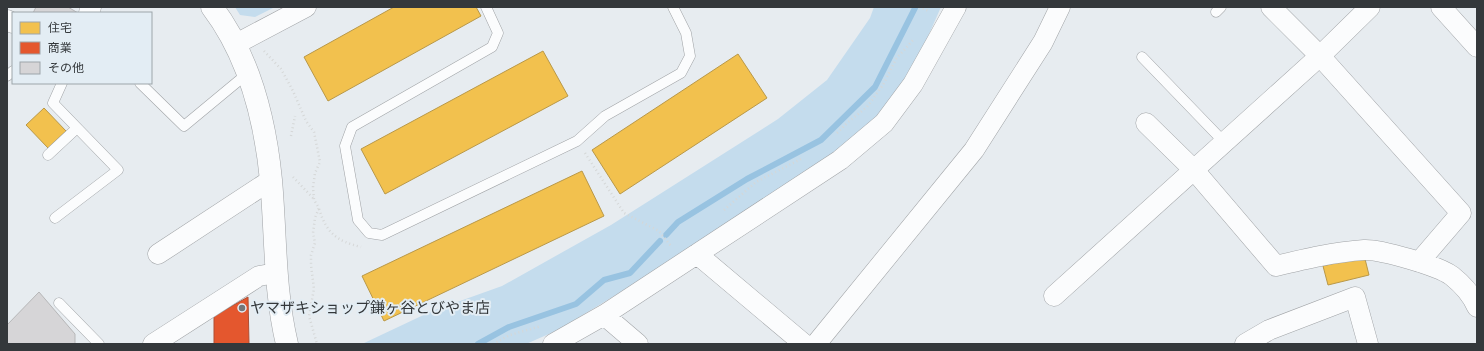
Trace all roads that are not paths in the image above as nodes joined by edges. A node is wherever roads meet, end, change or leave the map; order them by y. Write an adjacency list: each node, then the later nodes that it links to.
1 (212, 7): 10 (street)
2 (306, 7): 10 (street)
3 (486, 7): 4 (lane)
4 (673, 7)
5 (956, 7): 25 (street)
6 (1060, 7): 38 (street)
7 (1271, 7): 12 (street)
8 (1370, 7): 12 (street)
9 (1440, 7): 11 (street)
10 (236, 44): 14 (street)
11 (1477, 47)
12 (1320, 56): 19 (street); 26 (street)
13 (1142, 57): 19 (lane)
14 (248, 73): 16 (lane); 22 (street)
15 (62, 84): 18 (lane)
16 (141, 84)
17 (1146, 123): 21 (street)
18 (77, 128): 20 (lane); 23 (lane)
19 (1224, 142): 21 (street)
20 (48, 154)
21 (1194, 170): 26 (street); 28 (street)
22 (271, 180): 24 (street); 27 (street)
23 (55, 218)
24 (158, 254)
25 (697, 254): 31 (street); 37 (street)
26 (1419, 262): 29 (street)
27 (276, 273): 33 (street); 34 (street)
28 (1054, 296)
29 (1476, 299)
30 (59, 303): 32 (lane)
31 (604, 315): 35 (street); 36 (street)
32 (99, 344)
33 (153, 344)
34 (287, 344)
35 (553, 344)
36 (638, 344)
37 (804, 344)
38 (816, 344)
39 (1245, 344): 40 (street)
40 (1368, 344)

